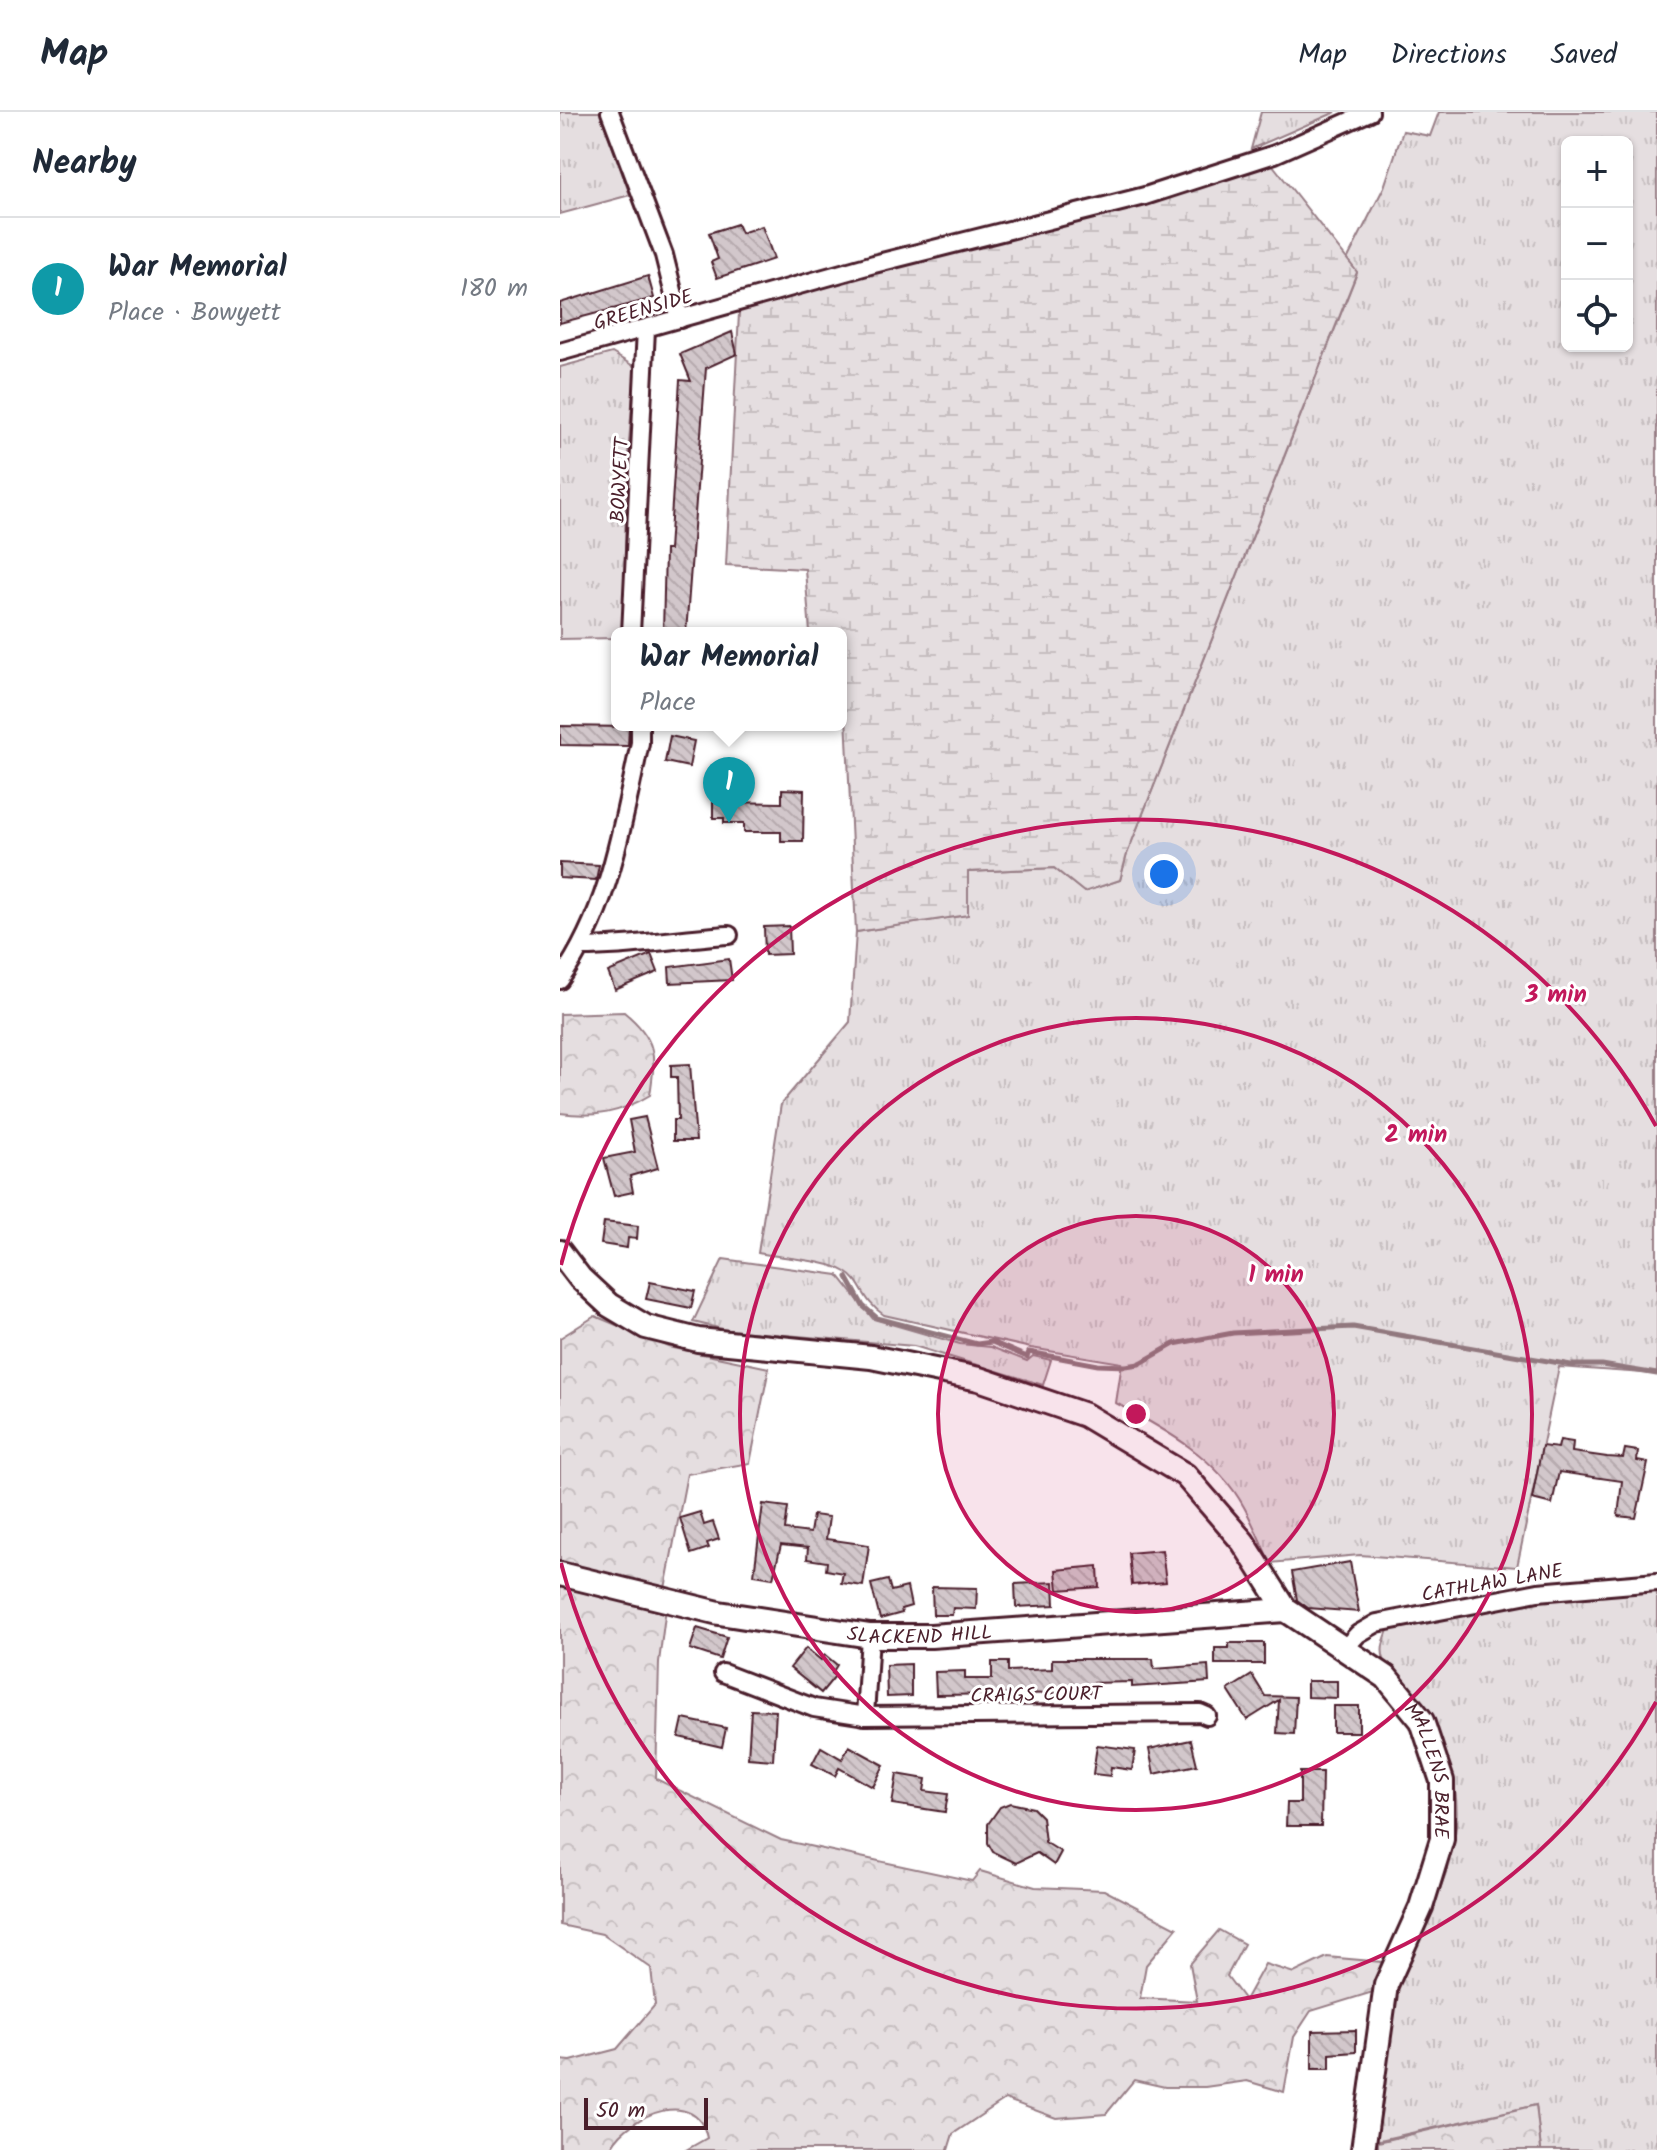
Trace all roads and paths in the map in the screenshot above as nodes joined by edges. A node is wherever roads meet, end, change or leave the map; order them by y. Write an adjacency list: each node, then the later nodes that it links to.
1 (610, 112): 3 (street)
2 (1370, 112): 3 (street, GREENSIDE)
3 (680, 319): 4 (street, GREENSIDE)
4 (646, 329): 5 (street, GREENSIDE); 6 (street, BOWYETT)
5 (560, 352)
6 (631, 627)
7 (640, 731): 9 (street)
8 (729, 935): 9 (street)
9 (583, 947): 10 (street)
10 (560, 980)
11 (560, 1252): 14 (main road)
12 (560, 1574): 15 (main road, SLACKEND HILL)
13 (1657, 1582): 16 (street, CATHLAW LANE)
14 (1286, 1610): 15 (main road, SLACKEND HILL); 16 (main road, MALLENS BRAE)
15 (870, 1636): 18 (street)
16 (1344, 1649): 20 (main road, MALLENS BRAE)
17 (723, 1673): 18 (street, CRAIGS COURT)
18 (865, 1716): 19 (street, CRAIGS COURT)
19 (1207, 1716)
20 (1363, 2150)

